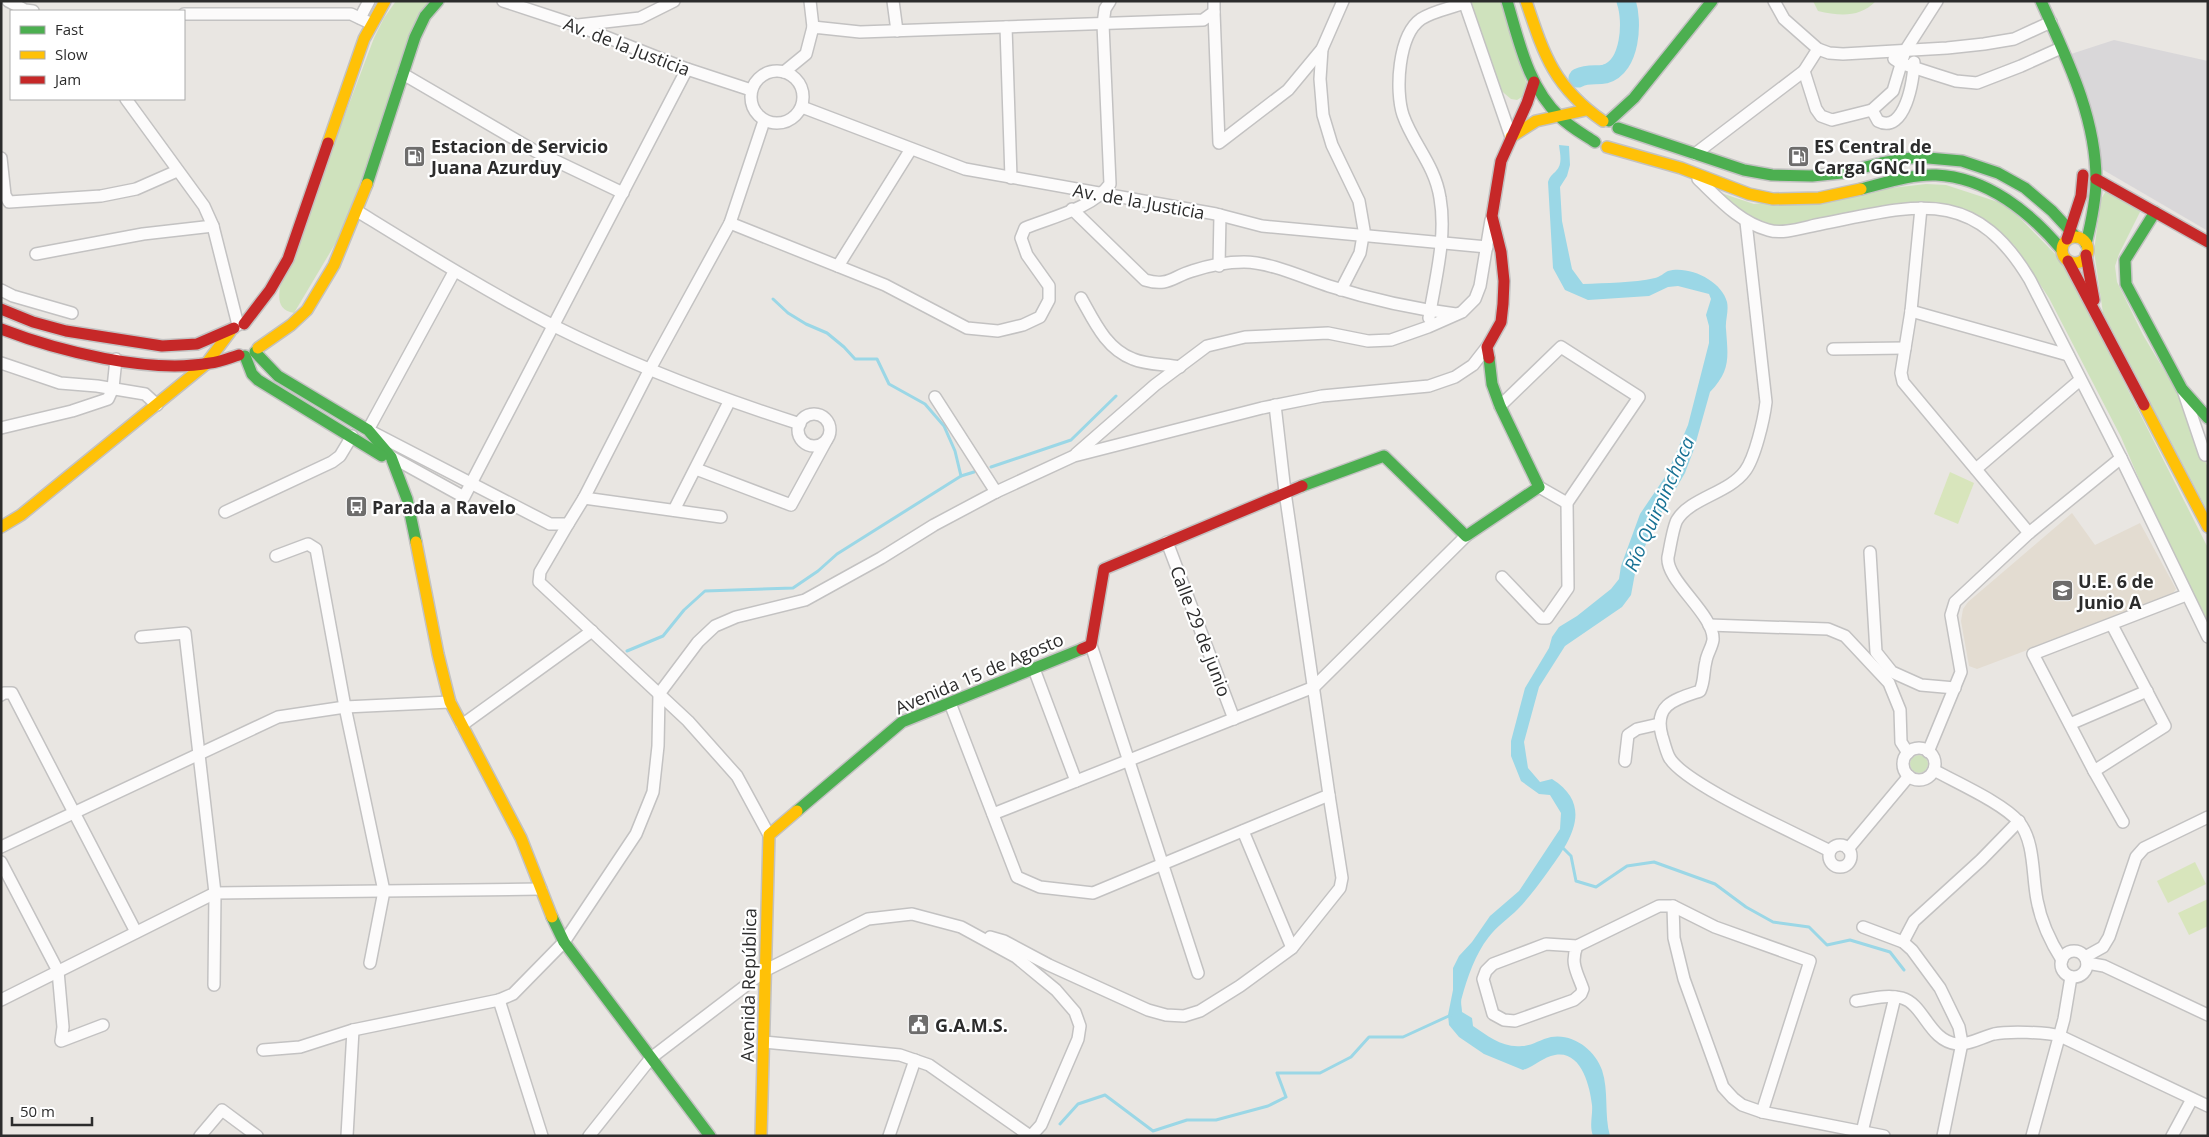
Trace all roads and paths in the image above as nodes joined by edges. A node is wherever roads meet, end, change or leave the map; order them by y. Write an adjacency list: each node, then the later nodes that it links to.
1 (8, 1): 20 (street)
2 (225, 1): 22 (street)
3 (369, 1): 23 (street)
4 (385, 1): 25 (main road)
5 (438, 1): 42 (main road)
6 (503, 1): 27 (street, Av. de la Justicia)
7 (674, 1): 27 (street)
8 (810, 1): 28 (street)
9 (893, 1): 30 (street)
10 (1110, 1): 26 (street)
11 (1343, 1): 33 (street)
12 (1507, 1): 43 (main road)
13 (1526, 1): 48 (main road)
14 (1712, 1): 45 (main road)
15 (1774, 1): 34 (street)
16 (1937, 1): 35 (street)
17 (2041, 1): 24 (main road)
18 (1464, 2): 53 (street); 80 (street)
19 (1214, 7): 26 (street); 33 (street)
20 (25, 10)
21 (185, 14): 22 (street)
22 (224, 14): 23 (street)
23 (360, 18): 25 (street)
24 (2051, 22): 31 (street); 32 (main road)
25 (372, 24): 99 (main road)
26 (1103, 24): 29 (street); 66 (street)
27 (576, 26): 39 (street, Av. de la Justicia)
28 (812, 27): 30 (street); 41 (street)
29 (1006, 27): 30 (street); 62 (street)
30 (897, 31)
31 (2044, 40): 32 (street); 35 (street); 38 (street)
32 (2061, 48): 63 (main road)
33 (1322, 49): 78 (street)
34 (1818, 49): 36 (street); 40 (street)
35 (1910, 51): 36 (street); 37 (street); 38 (street)
36 (1885, 52): 37 (street)
37 (1900, 63): 38 (street); 49 (street)
38 (1914, 68): 49 (street)
39 (688, 69): 44 (street, Av. de la Justicia); 65 (street)
40 (1804, 71): 49 (street); 57 (street)
41 (784, 72): 44 (street); 47 (street)
42 (403, 74): 65 (street); 70 (main road)
43 (1534, 82): 50 (main road); 53 (main road)
44 (751, 90): 51 (street)
45 (1634, 98): 52 (main road); 52 (main road)
46 (127, 100): 60 (street)
47 (802, 106): 51 (street); 56 (street, Av. de la Justicia)
48 (1586, 110): 50 (main road); 52 (main road)
49 (1872, 110)
50 (1558, 116): 53 (main road); 54 (main road)
51 (764, 121): 75 (street)
52 (1615, 125): 54 (main road); 55 (main road); 57 (main road)
53 (1511, 137): 73 (main road)
54 (1595, 142): 55 (main road)
55 (1607, 147): 61 (main road)
56 (911, 148): 62 (street, Av. de la Justicia); 86 (street)
57 (1695, 154): 64 (main road)
58 (1, 158): 60 (street)
59 (2082, 164): 63 (main road)
60 (177, 171): 76 (street)
61 (1690, 172): 74 (street); 82 (main road)
62 (1010, 178): 66 (street, Av. de la Justicia)
63 (2090, 179): 67 (main road); 71 (main road); 83 (main road)
64 (2025, 188): 67 (main road); 77 (main road)
65 (623, 193): 98 (street)
66 (1102, 194): 69 (street); 72 (street, Av. de la Justicia)
67 (2081, 196): 77 (main road)
68 (1921, 208): 74 (street); 94 (street); 106 (street)
69 (1072, 209): 86 (street); 87 (street)
70 (357, 211): 88 (street); 105 (main road)
71 (2155, 212): 79 (main road); 114 (main road)
72 (1220, 215): 78 (street, Av. de la Justicia); 87 (street)
73 (1492, 216): 81 (street); 102 (main road)
74 (1746, 222): 153 (street)
75 (730, 223): 86 (street); 111 (street)
76 (214, 226): 84 (street); 99 (street)
77 (2071, 235): 82 (main road); 83 (main road)
78 (1363, 236): 80 (street, Av. de la Justicia); 90 (street)
79 (2208, 242)
80 (1440, 243): 81 (street, Av. de la Justicia); 93 (street)
81 (1487, 247): 96 (street)
82 (2062, 250): 85 (main road)
83 (2086, 250): 85 (main road); 97 (main road)
84 (36, 254)
85 (2068, 261): 97 (main road)
86 (838, 266)
87 (1219, 266): 90 (street)
88 (454, 272): 98 (street); 123 (street)
89 (1, 290): 95 (street)
90 (1341, 290): 93 (street)
91 (1081, 298): 110 (street)
92 (1, 309): 99 (main road)
93 (1430, 311): 96 (street); 100 (street)
94 (1911, 311): 103 (street); 106 (street)
95 (72, 313)
96 (1458, 314): 100 (street)
97 (2099, 322): 145 (main road)
98 (555, 326): 111 (street); 134 (street)
99 (236, 327): 109 (main road)
100 (1428, 327): 110 (street)
101 (1, 330): 107 (main road)
102 (1487, 347): 118 (street); 119 (main road)
103 (1905, 348): 104 (street); 133 (street)
104 (1833, 350)
105 (249, 353): 109 (main road); 123 (main road); 124 (main road)
106 (2068, 355): 112 (street)
107 (116, 359): 109 (main road); 113 (street)
108 (1, 363): 113 (street)
109 (206, 364): 117 (main road)
110 (1180, 367): 128 (street)
111 (650, 369): 116 (street); 138 (street)
112 (2080, 380): 130 (street); 133 (street)
113 (113, 388): 117 (street); 122 (street)
114 (2182, 389): 120 (main road); 129 (street)
115 (935, 397): 136 (street)
116 (729, 402): 121 (street); 132 (street)
117 (157, 405): 144 (main road)
118 (1275, 405): 128 (street); 137 (street)
119 (1500, 406): 135 (main road); 139 (street)
120 (2208, 417): 129 (street)
121 (800, 424): 125 (street); 125 (street)
122 (1, 428)
123 (368, 430): 127 (main road); 134 (street)
124 (352, 436): 126 (main road); 141 (street)
125 (826, 441): 132 (street)
126 (367, 445): 127 (street); 131 (main road)
127 (390, 456): 131 (main road); 134 (street)
128 (1074, 456): 136 (street)
129 (2206, 457)
130 (2121, 458): 146 (street); 152 (street)
131 (395, 469): 165 (main road)
132 (696, 469): 140 (street)
133 (1976, 469): 146 (street)
134 (471, 484): 143 (street)
135 (1538, 487): 139 (street); 147 (main road)
136 (996, 492): 163 (street)
137 (1285, 492): 147 (main road); 148 (main road); 160 (street)
138 (584, 498): 140 (street); 143 (street)
139 (1567, 503): 151 (street)
140 (674, 510): 142 (street)
141 (224, 512)
142 (721, 517)
143 (568, 524): 155 (street)
144 (1, 527)
145 (2208, 527)
146 (2029, 533): 161 (street)
147 (1466, 536): 160 (street)
148 (1167, 542): 158 (main road); 168 (street, Calle 29 de junio)
149 (1870, 552): 161 (street)
150 (276, 556): 167 (street)
151 (1502, 577)
152 (2186, 595): 154 (street); 157 (street)
153 (1709, 625): 169 (street); 173 (street)
154 (2112, 625): 162 (street); 170 (street)
155 (592, 632): 163 (street); 171 (street)
156 (141, 637): 174 (street)
157 (2208, 637)
158 (1091, 645): 159 (main road, Avenida 15 de Agosto); 175 (street)
159 (1034, 669): 166 (main road, Avenida 15 de Agosto); 180 (street)
160 (1314, 687): 168 (street); 181 (street)
161 (1955, 688): 172 (street)
162 (2148, 691): 170 (street); 178 (street)
163 (659, 694): 188 (street); 201 (street)
164 (1, 695): 182 (street)
165 (450, 702): 167 (street); 171 (main road)
166 (950, 703): 183 (street); 188 (main road, Avenida 15 de Agosto)
167 (345, 707): 174 (street); 195 (street)
168 (1234, 719): 175 (street)
169 (1659, 724): 176 (street); 191 (street)
170 (2070, 724): 178 (street)
171 (462, 725): 194 (main road)
172 (1928, 752): 173 (street); 177 (street)
173 (1908, 753): 179 (street)
174 (199, 754): 182 (street); 196 (street)
175 (1128, 761): 180 (street); 193 (street)
176 (1625, 761)
177 (1934, 770): 179 (street); 185 (street)
178 (2094, 771): 186 (street)
179 (1909, 776): 190 (street)
180 (1076, 781): 183 (street)
181 (1329, 795): 187 (street); 204 (street)
182 (74, 812): 189 (street); 200 (street)
183 (993, 814): 193 (street)
184 (2208, 817): 206 (street)
185 (2018, 822): 202 (street); 205 (street)
186 (2123, 822)
187 (1243, 831): 193 (street); 204 (street)
188 (769, 835): 208 (main road, Avenida República)
189 (1, 847)
190 (1848, 849): 191 (street); 191 (street)
191 (1830, 851)
192 (1, 862): 209 (street)
193 (1162, 865): 210 (street)
194 (541, 889): 195 (street); 201 (main road)
195 (384, 891): 196 (street); 207 (street)
196 (215, 893): 200 (street); 212 (street)
197 (1674, 906): 203 (street); 228 (street); 228 (street)
198 (961, 927): 204 (street); 208 (street); 238 (street)
199 (1863, 927): 202 (street)
200 (136, 932): 209 (street)
201 (564, 942): 215 (street); 224 (main road)
202 (1903, 942): 222 (street)
203 (1578, 946): 203 (street)
204 (1292, 948)
205 (2062, 960): 206 (street); 211 (street)
206 (2086, 960): 211 (street); 217 (street)
207 (370, 963)
208 (766, 970): 221 (main road, Avenida República); 224 (street)
209 (58, 971): 214 (street); 218 (street)
210 (1198, 973)
211 (2071, 977): 220 (street)
212 (214, 985)
213 (1895, 997): 216 (street); 222 (street); 229 (street)
214 (1, 1000)
215 (499, 1000): 219 (street); 233 (street)
216 (1856, 1001)
217 (2208, 1015)
218 (104, 1025)
219 (353, 1030): 223 (street); 232 (street)
220 (2060, 1036): 222 (street); 226 (street); 241 (street)
221 (764, 1042): 225 (street); 236 (main road, Avenida República)
222 (1962, 1043): 240 (street)
223 (263, 1050)
224 (651, 1058): 234 (street); 235 (main road)
225 (915, 1060): 237 (street); 238 (street)
226 (2192, 1099): 227 (street); 242 (street)
227 (2208, 1106)
228 (1762, 1112): 229 (street)
229 (1862, 1132): 239 (street)
230 (200, 1136): 231 (street)
231 (257, 1136)
232 (347, 1136)
233 (542, 1136)
234 (589, 1136)
235 (710, 1136)
236 (761, 1136)
237 (889, 1136)
238 (1031, 1136)
239 (1884, 1136)
240 (1943, 1136)
241 (2032, 1136)
242 (2172, 1136)

